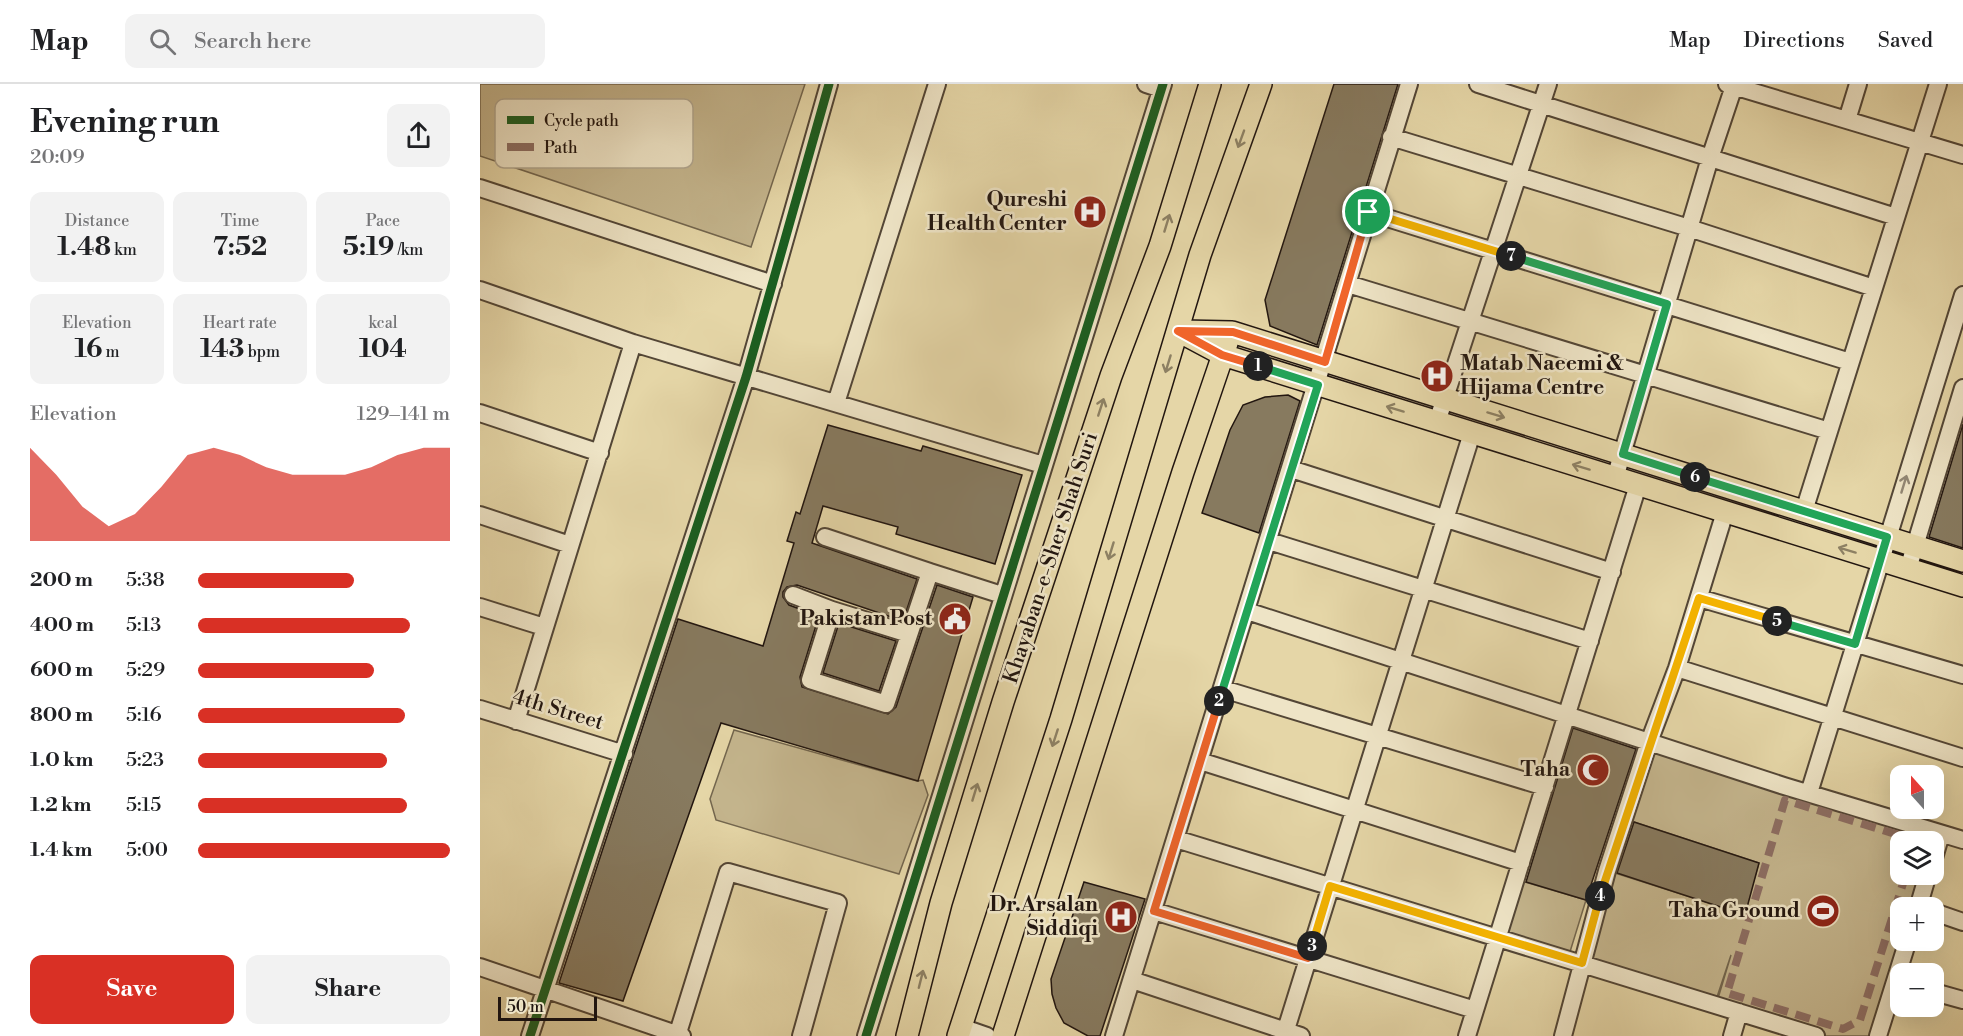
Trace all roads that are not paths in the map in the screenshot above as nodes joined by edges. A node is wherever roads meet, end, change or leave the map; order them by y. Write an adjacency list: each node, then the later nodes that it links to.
1 (829, 84): 25 (street)
2 (938, 84): 43 (street)
3 (1210, 84): 122 (main road, Khayaban-e-Sher Shah Suri, one-way to 3)
4 (1261, 84): 32 (main road, one-way to 32)
5 (1409, 84): 15 (street)
6 (1478, 84): 13 (street)
7 (1548, 84): 13 (street)
8 (1858, 84): 14 (street)
9 (1938, 84): 16 (street)
10 (1731, 85): 12 (street); 18 (street)
11 (1157, 86): 50 (street)
12 (1775, 91): 14 (street)
13 (1542, 104): 18 (street); 19 (street)
14 (1847, 120): 16 (street)
15 (1391, 137): 19 (street); 21 (street)
16 (1919, 142): 17 (street); 22 (street)
17 (1963, 155)
18 (1710, 158): 22 (street); 23 (street)
19 (1518, 177): 23 (street); 24 (street)
20 (480, 189): 25 (street)
21 (1368, 212): 24 (street); 26 (street)
22 (1896, 217): 27 (street)
23 (1689, 228): 27 (street); 30 (street)
24 (1494, 251): 30 (street); 31 (street)
25 (773, 284): 39 (street)
26 (1348, 285): 31 (street); 36 (street)
27 (1874, 288): 37 (street)
28 (480, 290): 34 (street)
29 (1963, 295): 58 (street, one-way to 29)
30 (1667, 304): 37 (street); 38 (street)
31 (1472, 323): 38 (street); 42 (street)
32 (1178, 331): 33 (main road); 35 (main road); 116 (main road, one-way to 116)
33 (1233, 332): 35 (main road); 36 (main road)
34 (633, 343): 39 (street); 48 (street)
35 (1222, 355): 40 (main road); 124 (main road)
36 (1325, 362): 40 (street); 42 (main road)
37 (1850, 363): 46 (street)
38 (1645, 374): 46 (street); 49 (street)
39 (746, 376): 43 (street); 90 (street)
40 (1318, 385): 45 (main road, one-way to 40); 51 (street)
41 (1963, 388): 60 (street)
42 (1444, 399): 45 (street); 49 (main road, one-way to 49)
43 (836, 403): 50 (street)
44 (480, 413): 48 (street)
45 (1437, 422): 47 (main road)
46 (1829, 431): 54 (street)
47 (1472, 433): 52 (main road, one-way to 47); 57 (street)
48 (600, 453): 62 (street)
49 (1623, 454): 52 (street); 54 (main road)
50 (1043, 465): 71 (street)
51 (1292, 469): 57 (street); 61 (street)
52 (1615, 478): 53 (main road)
53 (1638, 485): 55 (main road); 67 (street)
54 (1804, 511): 58 (main road)
55 (1725, 512): 63 (main road, one-way to 55); 72 (street)
56 (480, 515): 62 (street)
57 (1446, 517): 67 (street); 69 (street)
58 (1890, 530): 60 (main road); 63 (street)
59 (825, 537): 66 (street)
60 (1918, 538): 64 (main road); 65 (street)
61 (1269, 541): 69 (street); 75 (street)
62 (570, 544): 76 (street)
63 (1880, 560): 65 (main road); 79 (street)
64 (1963, 561)
65 (1908, 569): 68 (main road)
66 (930, 572): 71 (street); 77 (street)
67 (1612, 572): 78 (street)
68 (1963, 586)
69 (1424, 589): 78 (street); 80 (street)
70 (793, 595): 74 (street)
71 (1002, 595): 121 (street)
72 (1699, 598): 79 (street); 81 (street)
73 (480, 607): 76 (street)
74 (831, 610): 77 (street); 77 (street)
75 (1247, 611): 80 (street); 83 (street)
76 (544, 627): 87 (street)
77 (909, 634)
78 (1590, 641): 85 (street)
79 (1855, 644): 82 (street); 86 (street)
80 (1401, 663): 85 (street); 88 (street)
81 (1677, 668): 86 (street); 89 (street)
82 (1963, 675)
83 (1223, 689): 88 (street); 92 (street)
84 (480, 709): 87 (street, 4th Street)
85 (1567, 715): 89 (street); 93 (street)
86 (1833, 716): 91 (street); 94 (street)
87 (516, 721): 90 (street, 4th Street)
88 (1378, 735): 93 (street); 95 (street)
89 (1649, 742): 94 (street); 107 (street)
90 (624, 754): 110 (street)
91 (1963, 758)
92 (1200, 761): 95 (street); 98 (street)
93 (1545, 788): 100 (street)
94 (1809, 793): 96 (street)
95 (1354, 810): 100 (street); 101 (street)
96 (1931, 831)
97 (1944, 835): 99 (street)
98 (1176, 839): 101 (street); 102 (street)
99 (1963, 840)
100 (1521, 863): 105 (street)
101 (1330, 886): 105 (street); 106 (street)
102 (1154, 911): 106 (street); 109 (street)
103 (1944, 915): 104 (street)
104 (1963, 922)
105 (1497, 938): 107 (street); 114 (street)
106 (1308, 958): 114 (street); 117 (street)
107 (1582, 963): 115 (street); 127 (street)
108 (480, 967): 110 (street)
109 (1132, 980): 117 (street); 125 (street)
110 (547, 991): 118 (street); 119 (street)
111 (1944, 995): 112 (street)
112 (1963, 1000)
113 (1890, 1003): 130 (street)
114 (1475, 1010): 126 (street)
115 (1739, 1012): 128 (street); 129 (street)
116 (960, 1031): 123 (street)
117 (1290, 1034)
118 (531, 1036)
119 (679, 1036): 120 (street)
120 (801, 1036)
121 (866, 1036)
122 (907, 1036)
123 (987, 1036)
124 (1003, 1036)
125 (1114, 1036)
126 (1467, 1036)
127 (1563, 1036)
128 (1732, 1036)
129 (1816, 1036)
130 (1878, 1036)

